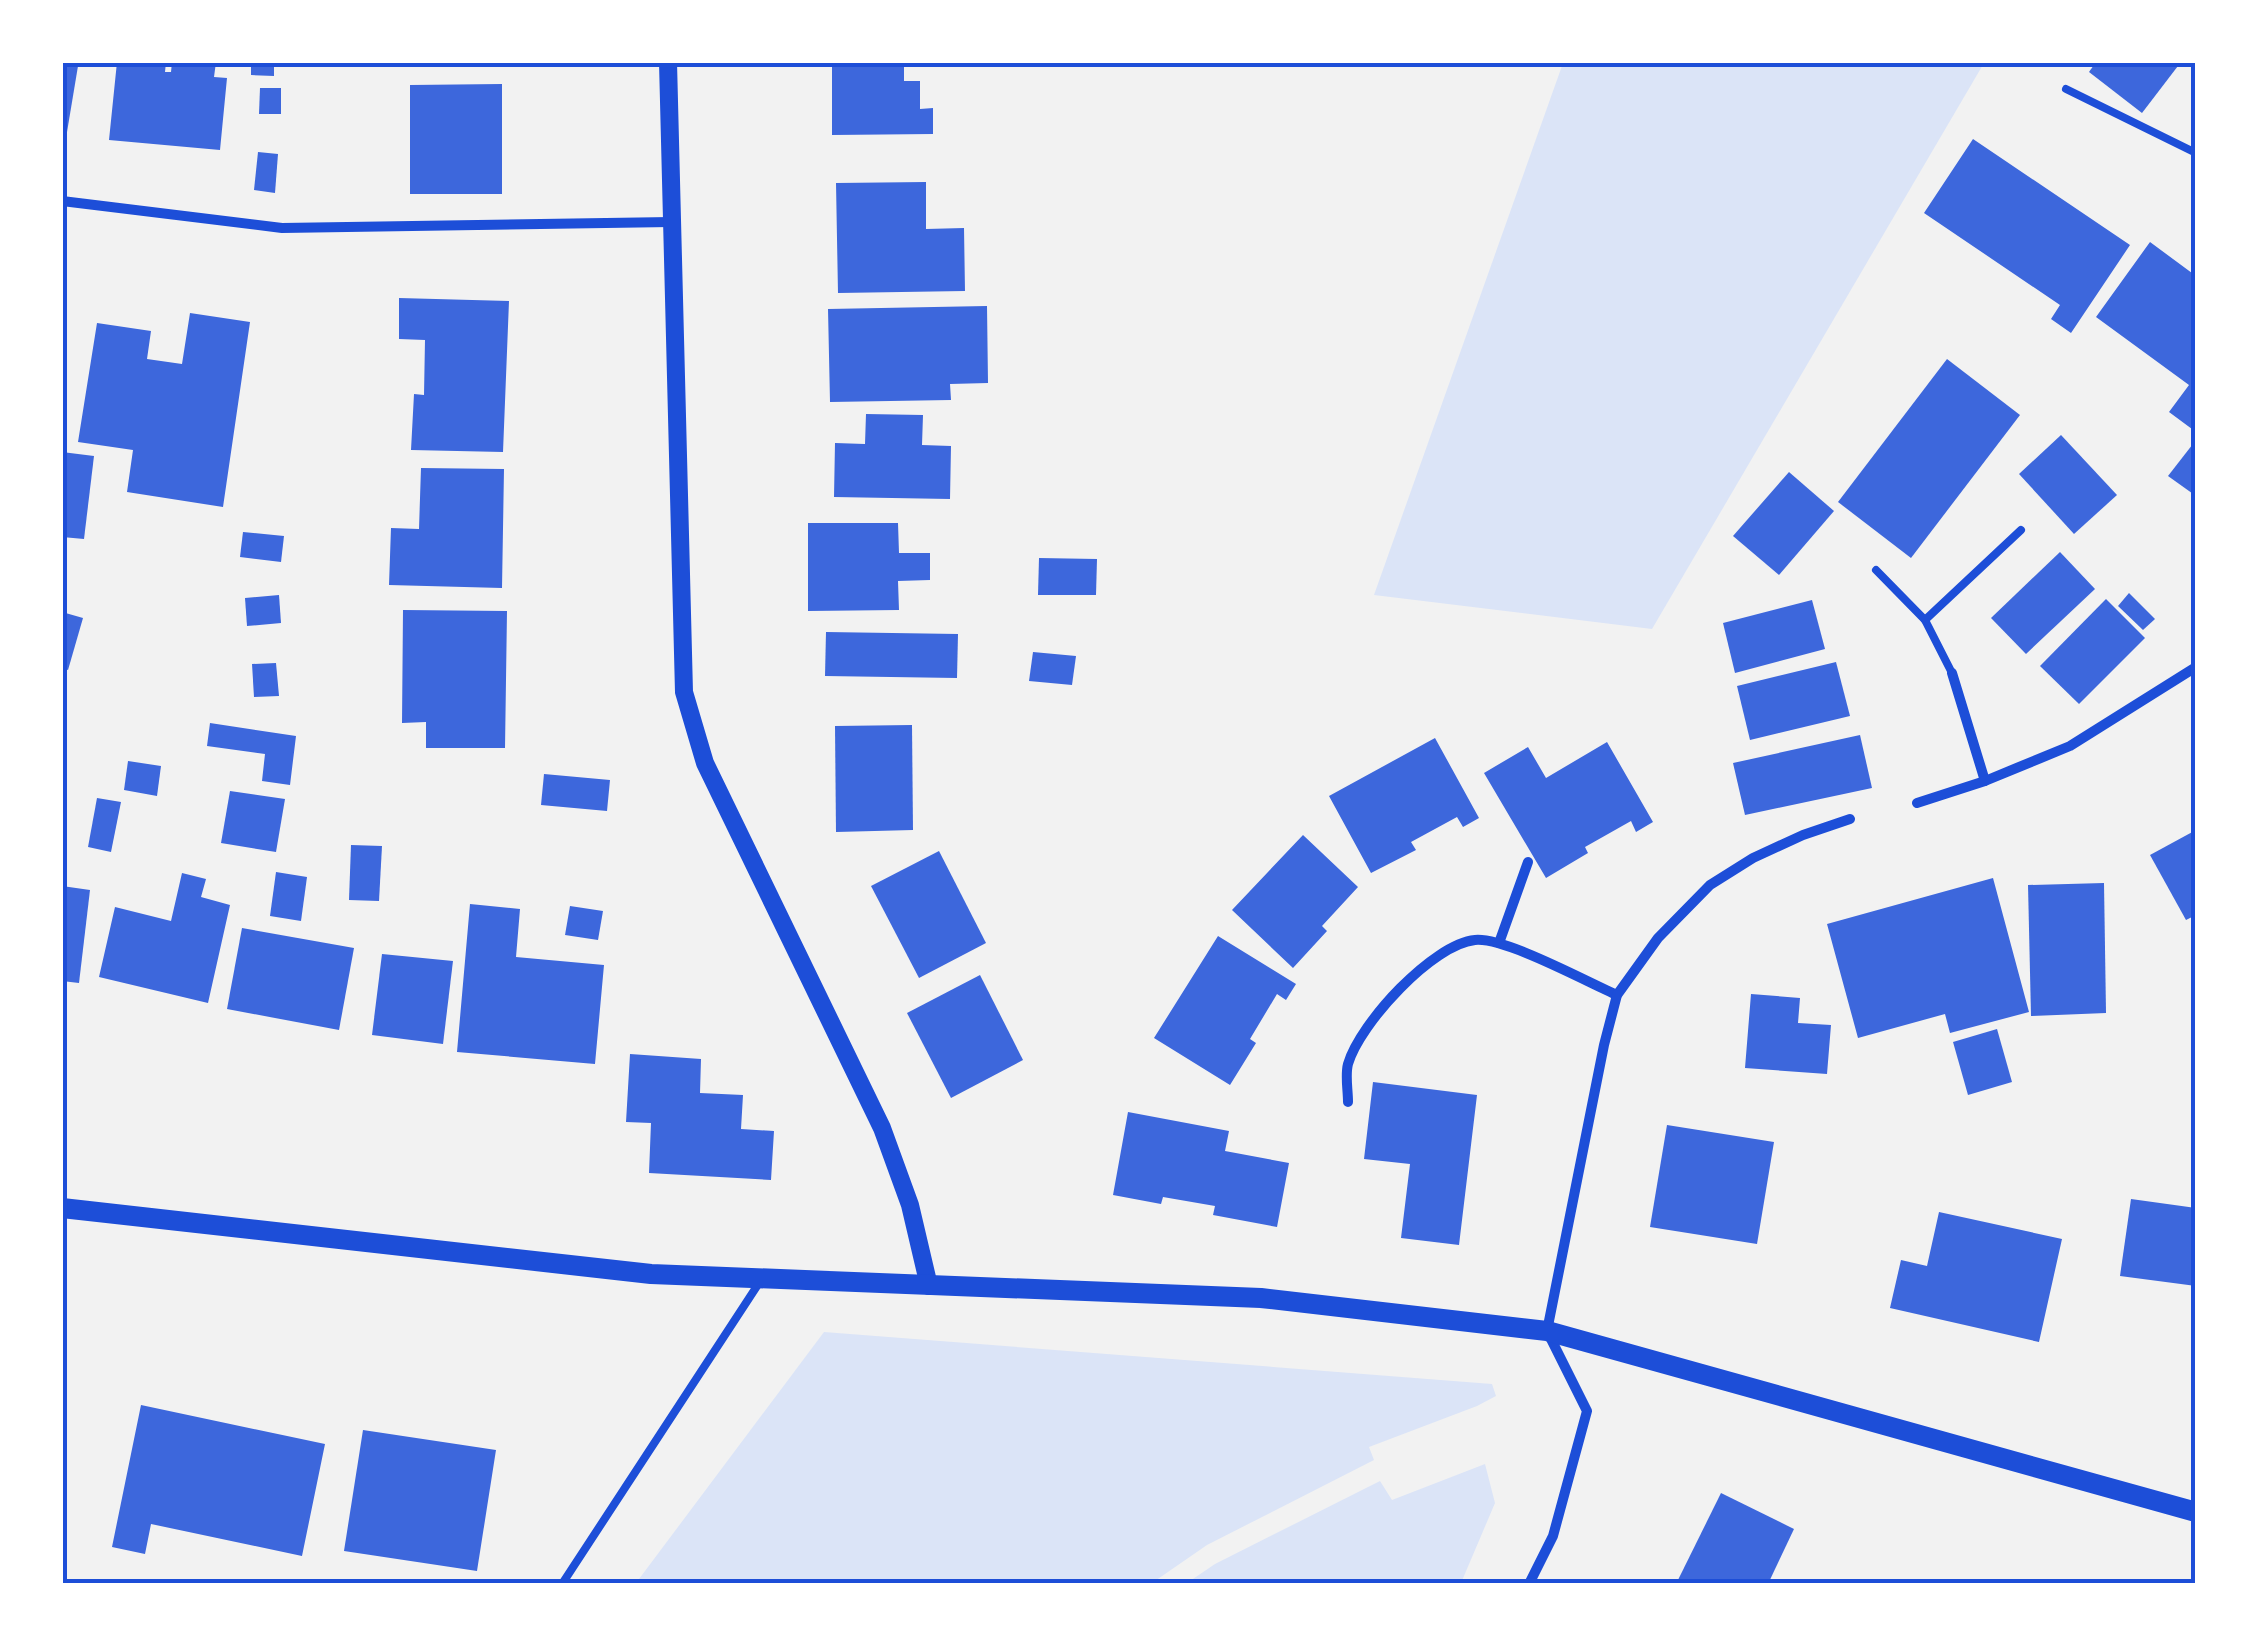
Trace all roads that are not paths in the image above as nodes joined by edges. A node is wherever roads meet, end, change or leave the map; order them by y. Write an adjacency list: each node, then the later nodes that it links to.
1 (668, 62): 5 (street)
2 (2066, 89): 3 (lane)
3 (2194, 149)
4 (62, 201): 5 (street)
5 (670, 222): 20 (street)
6 (2021, 530): 8 (lane)
7 (1876, 570): 8 (lane)
8 (1925, 620): 10 (lane)
9 (2196, 667): 11 (street)
10 (1952, 673): 11 (street)
11 (1985, 782): 12 (street)
12 (1917, 803)
13 (1850, 819): 16 (street)
14 (1528, 862): 15 (street)
15 (1500, 944): 16 (street); 17 (street)
16 (1618, 995): 21 (street)
17 (1348, 1102)
18 (62, 1208): 19 (main road)
19 (761, 1279): 20 (main road); 23 (lane)
20 (928, 1286): 21 (main road)
21 (1547, 1331): 22 (main road); 24 (street)
22 (2196, 1512)
23 (562, 1584)
24 (1529, 1584)

